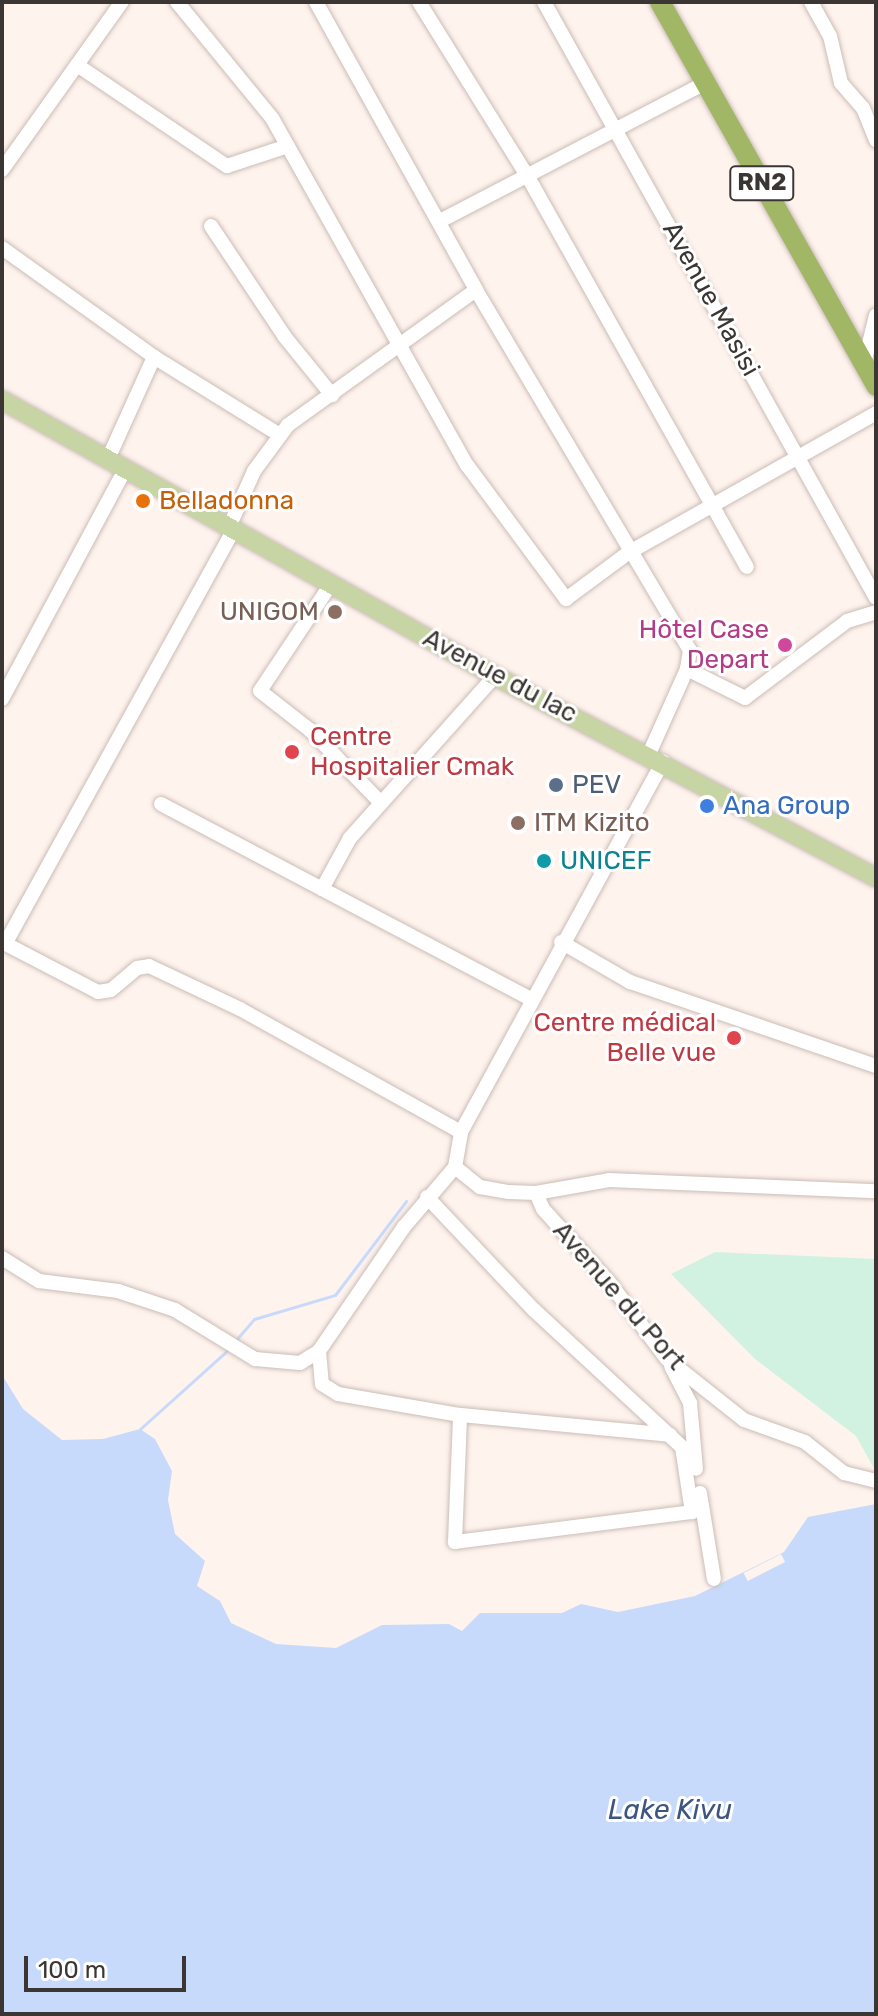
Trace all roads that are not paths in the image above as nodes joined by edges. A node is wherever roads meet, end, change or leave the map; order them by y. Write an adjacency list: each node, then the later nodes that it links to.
1 (122, 2): 8 (street)
2 (177, 2): 12 (street)
3 (316, 2): 15 (street)
4 (419, 2): 14 (street)
5 (544, 2): 10 (street, Avenue Masisi)
6 (660, 2): 9 (highway, RN2)
7 (811, 2): 11 (street)
8 (77, 65): 12 (street); 13 (street)
9 (705, 83): 10 (street); 22 (highway, RN2)
10 (618, 127): 14 (street); 28 (street, Avenue Masisi)
11 (876, 140)
12 (288, 146): 20 (street)
13 (2, 170)
14 (528, 177): 15 (street); 31 (street)
15 (440, 221): 18 (street)
16 (211, 226): 24 (street)
17 (2, 248): 21 (street)
18 (476, 290): 20 (street); 33 (street)
19 (876, 315): 22 (street)
20 (400, 344): 24 (street); 33 (street)
21 (154, 357): 27 (street); 29 (street)
22 (864, 364): 23 (highway, RN2)
23 (876, 386)
24 (332, 395): 27 (street)
25 (2, 400): 29 (main road, Avenue du lac)
26 (876, 413): 28 (street)
27 (280, 435): 32 (street)
28 (798, 456): 31 (street); 36 (street, Avenue Masisi)
29 (108, 459): 30 (main road, Avenue du lac)
30 (126, 468): 32 (main road, Avenue du lac); 40 (street)
31 (711, 504): 33 (street); 34 (street)
32 (232, 527): 35 (main road, Avenue du lac); 47 (street)
33 (628, 553): 38 (street)
34 (747, 567)
35 (331, 584): 39 (main road, Avenue du lac); 42 (street)
36 (876, 598)
37 (876, 612): 38 (street)
38 (687, 669): 41 (street)
39 (495, 676): 41 (main road, Avenue du lac); 42 (street)
40 (2, 699)
41 (656, 758): 44 (main road, Avenue du lac); 46 (street)
42 (381, 803): 45 (street)
43 (161, 804): 45 (street)
44 (876, 878)
45 (322, 889): 48 (street)
46 (561, 942): 48 (street); 49 (street)
47 (3, 943): 50 (street)
48 (531, 999): 50 (street)
49 (876, 1066)
50 (461, 1132): 51 (street)
51 (455, 1167): 53 (street); 54 (street)
52 (876, 1191): 53 (street)
53 (536, 1193): 57 (street, Avenue du Port)
54 (427, 1197): 56 (street); 59 (street)
55 (2, 1258): 56 (street)
56 (319, 1351): 58 (street)
57 (667, 1359): 60 (street, Avenue du Port); 61 (street)
58 (460, 1415): 59 (street); 59 (street)
59 (670, 1435)
60 (876, 1481)
61 (714, 1579)

